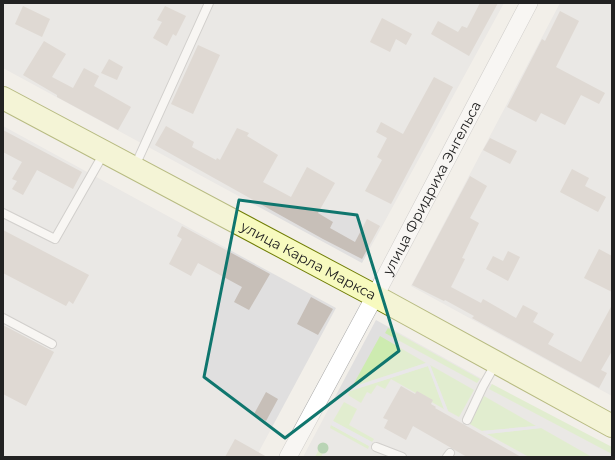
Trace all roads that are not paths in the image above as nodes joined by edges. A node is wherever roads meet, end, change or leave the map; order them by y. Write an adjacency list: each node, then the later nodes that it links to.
1 (209, 3): 5 (lane)
2 (529, 3): 7 (street, улица Фридриха Энгельса)
3 (3, 98): 4 (main road, улица Карла Маркса)
4 (104, 152): 5 (main road, улица Карла Маркса); 6 (lane)
5 (134, 168): 7 (main road, улица Карла Маркса)
6 (3, 213)
7 (375, 296): 10 (main road, улица Карла Маркса); 14 (street, улица Фридриха Энгельса)
8 (3, 318): 9 (lane)
9 (52, 344)
10 (497, 362): 11 (lane); 12 (main road, улица Карла Маркса)
11 (467, 420)
12 (612, 426)
13 (376, 447): 15 (lane)
14 (288, 457)
15 (402, 457)

